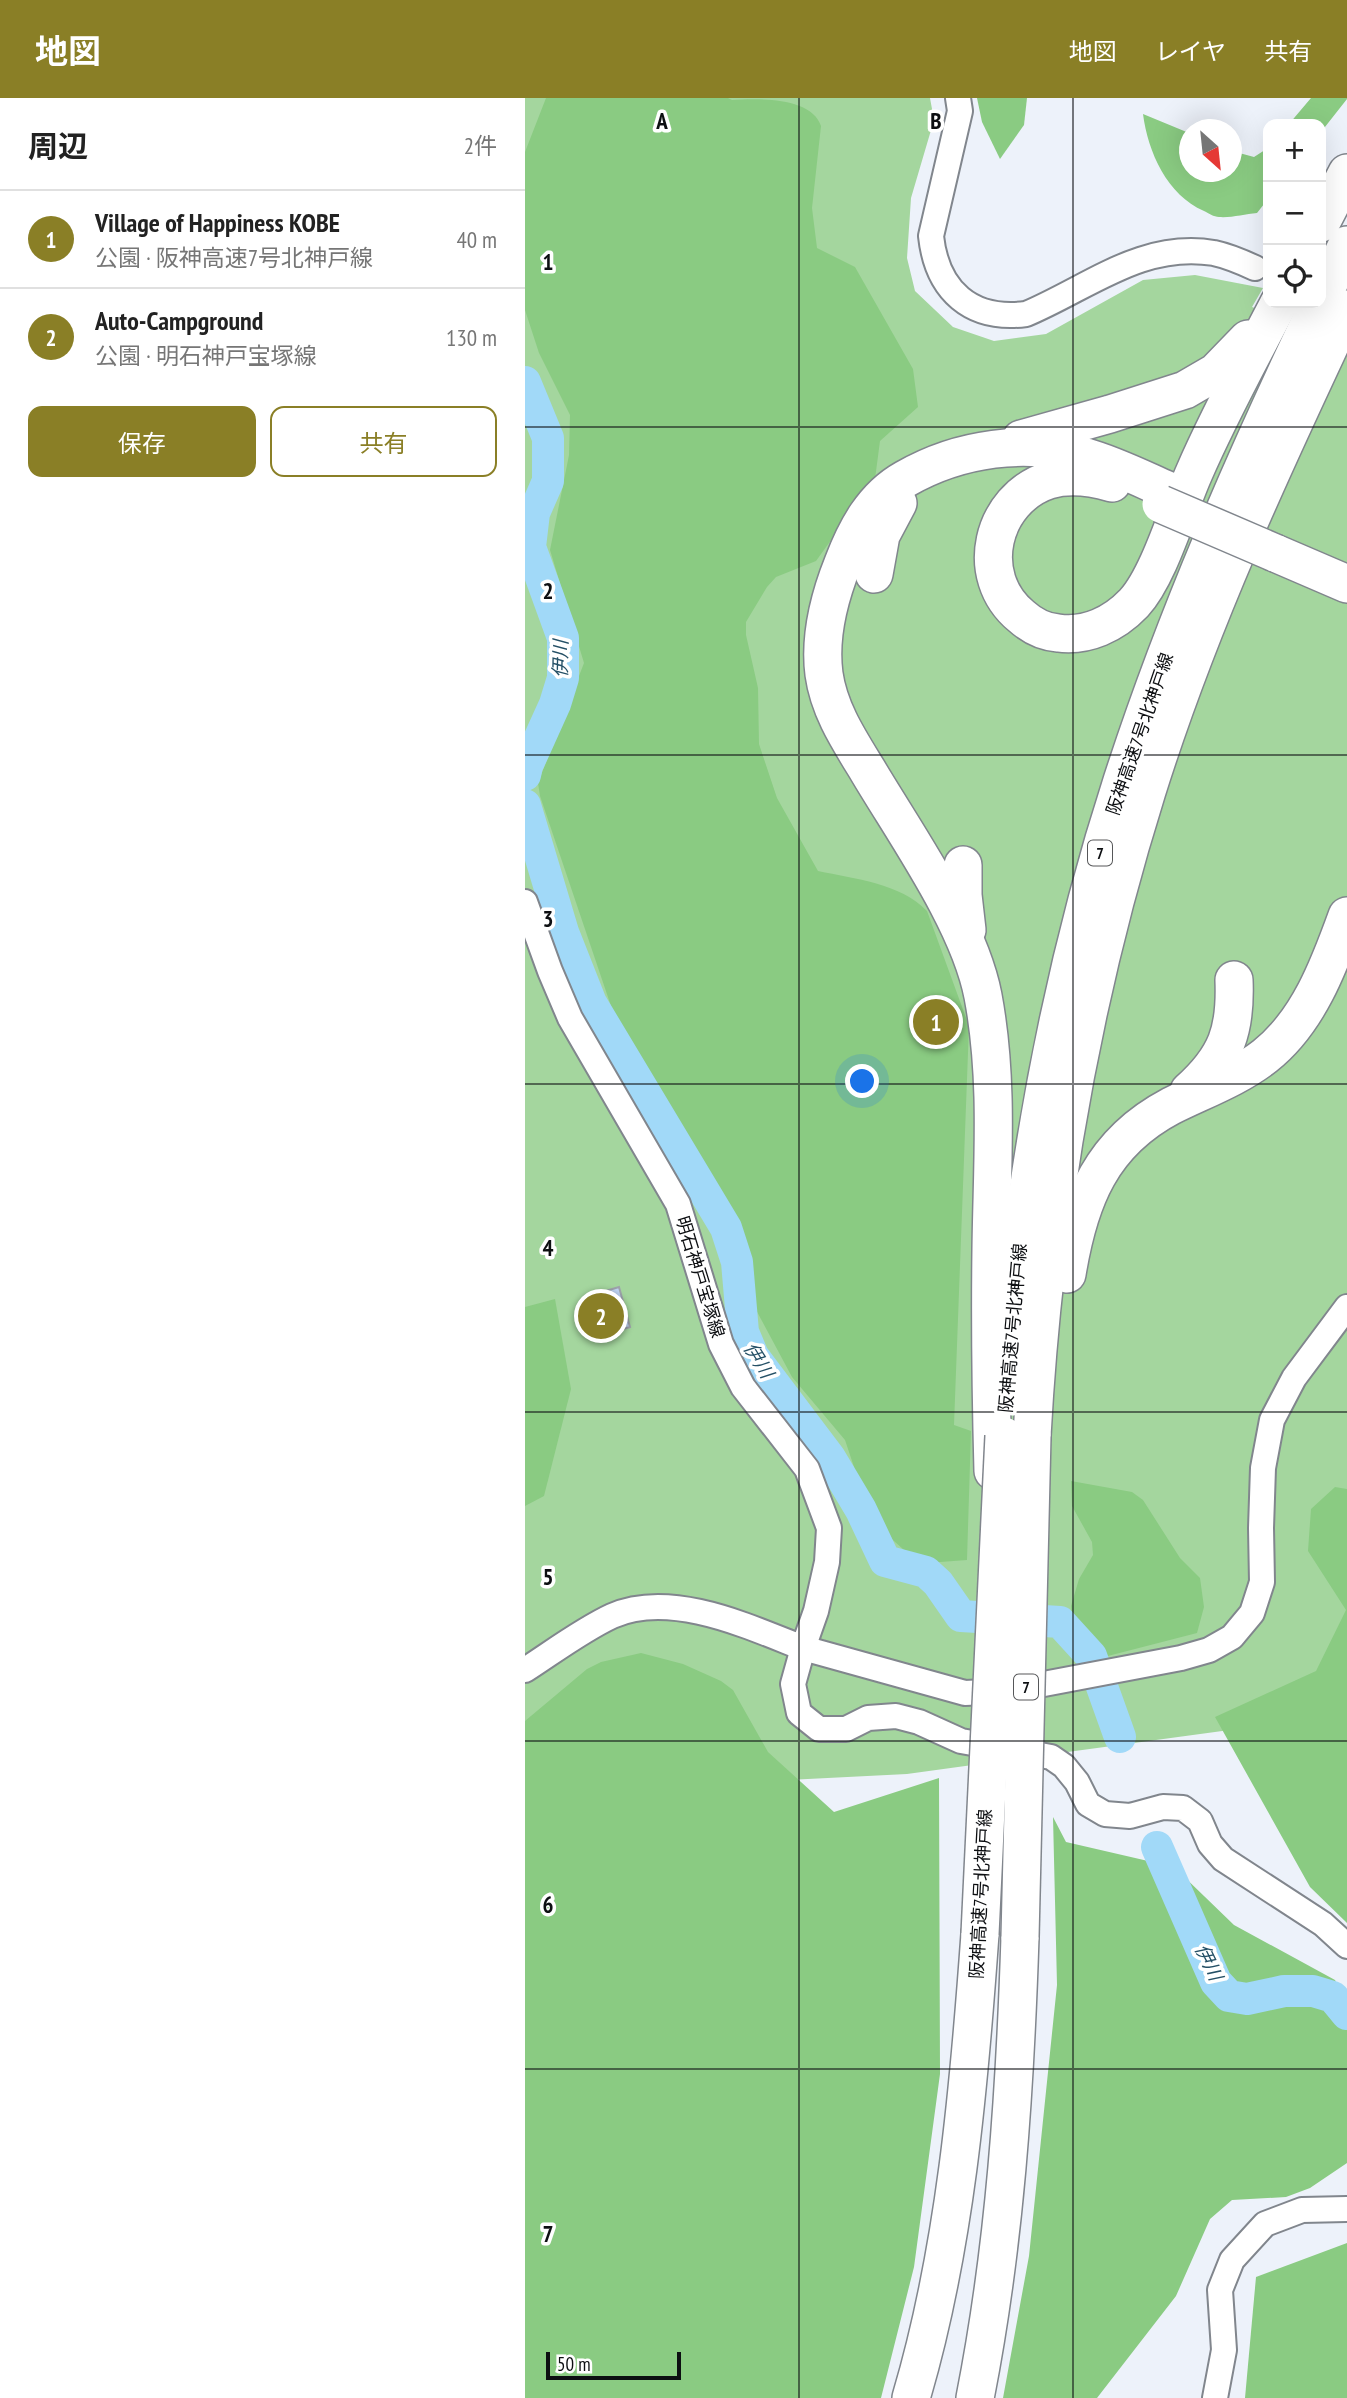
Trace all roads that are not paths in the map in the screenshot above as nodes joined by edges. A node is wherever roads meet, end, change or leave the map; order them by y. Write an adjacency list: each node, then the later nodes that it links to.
1 (958, 98): 3 (street)
2 (1347, 245): 4 (highway, 阪神高速7号北神戸線 / 7)
3 (1255, 268)
4 (1326, 289)
5 (1267, 308): 9 (highway, 7)
6 (1276, 308): 10 (highway, 7)
7 (1317, 308): 22 (highway, 阪神高速7号北神戸線 / 7)
8 (1347, 309): 22 (highway, 阪神高速7号北神戸線 / 7)
9 (963, 455): 10 (highway, 7); 13 (highway, 7); 18 (highway, 7)
10 (1164, 497): 11 (highway, 7, bridge)
11 (1277, 546): 12 (highway, 7); 14 (highway, 7)
12 (1347, 566)
13 (874, 574)
14 (1347, 584)
15 (963, 865): 18 (highway)
16 (525, 902): 23 (street, 明石神戸宝塚線)
17 (1347, 916): 20 (highway, 7)
18 (971, 955): 22 (highway, 7)
19 (1234, 979): 20 (highway)
20 (1169, 1107): 22 (highway, 7)
21 (1347, 1307): 23 (street)
22 (1018, 1436): 27 (highway, 阪神高速7号北神戸線 / 7, bridge); 28 (highway, 阪神高速7号北神戸線 / 7, bridge)
23 (803, 1648): 24 (street); 25 (street, 明石神戸宝塚線)
24 (525, 1670)
25 (1347, 1946)
26 (1347, 2208): 29 (street)
27 (911, 2398)
28 (975, 2398)
29 (1215, 2398)

